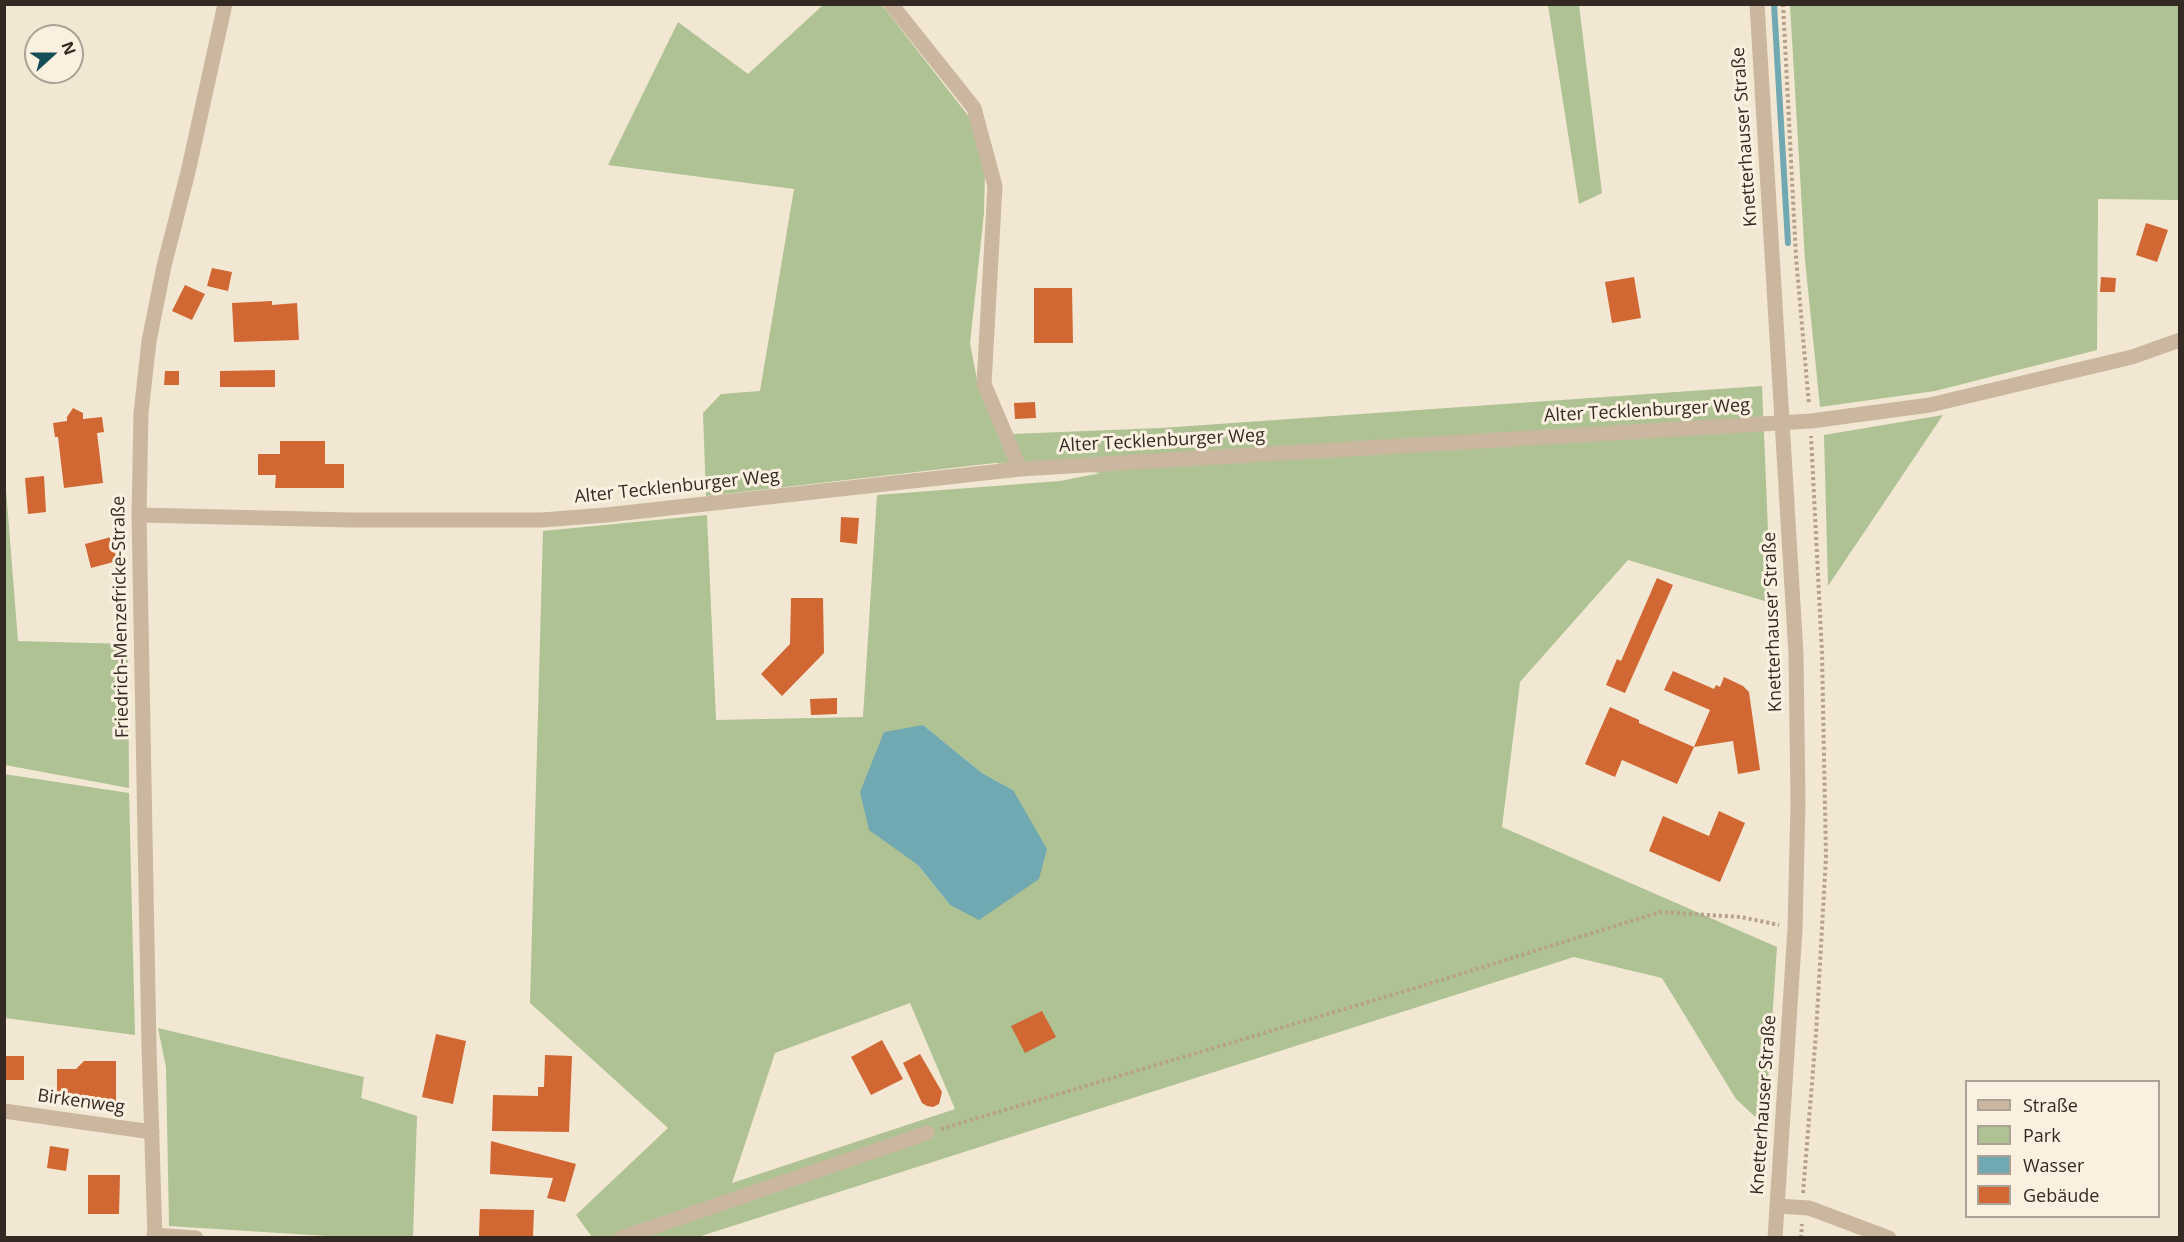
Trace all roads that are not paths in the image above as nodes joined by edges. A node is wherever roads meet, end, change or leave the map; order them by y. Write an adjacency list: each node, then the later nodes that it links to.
1 (225, 4): 7 (street, Friedrich-Menzefricke-Straße)
2 (891, 4): 6 (street)
3 (1757, 4): 5 (street, Knetterhauser Straße)
4 (2180, 340): 5 (street, Alter Tecklenburger Weg)
5 (1783, 423): 6 (street, Alter Tecklenburger Weg); 11 (street, Knetterhauser Straße)
6 (1020, 469): 7 (street, Alter Tecklenburger Weg)
7 (139, 515): 9 (street, Friedrich-Menzefricke-Straße)
8 (4, 1111): 9 (street, Birkenweg)
9 (152, 1132): 12 (street, Friedrich-Menzefricke-Straße)
10 (927, 1133): 14 (street)
11 (1777, 1206): 15 (street, Knetterhauser Straße); 16 (street)
12 (154, 1236): 13 (street)
13 (196, 1238)
14 (621, 1238)
15 (1775, 1238)
16 (1889, 1238)

